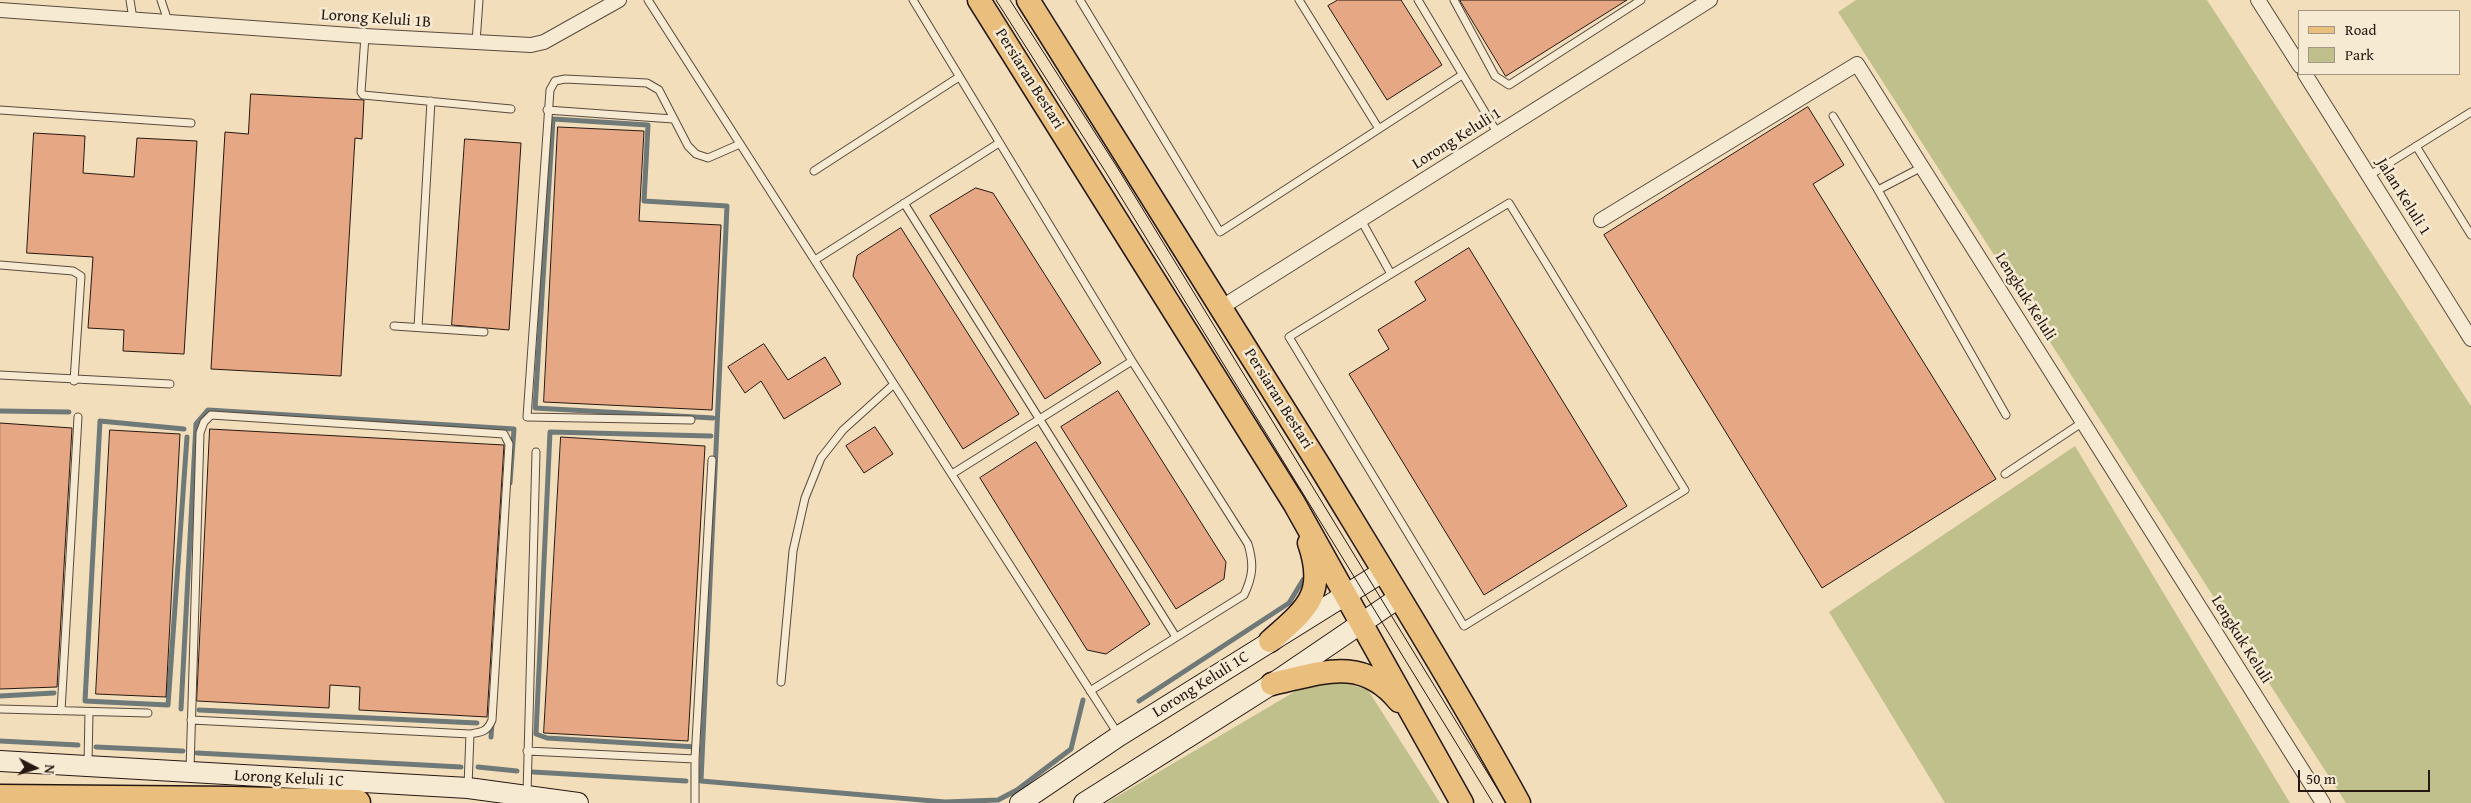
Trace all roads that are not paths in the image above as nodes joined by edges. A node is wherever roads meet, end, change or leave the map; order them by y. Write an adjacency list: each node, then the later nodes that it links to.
1 (130, 0): 17 (lane)
2 (161, 0): 18 (lane)
3 (479, 0): 20 (lane)
4 (619, 0): 20 (street, Lorong Keluli 1B)
5 (648, 0): 36 (lane)
6 (913, 0): 24 (lane)
7 (979, 0): 68 (main road, Persiaran Bestari)
8 (1028, 0): 49 (main road, Persiaran Bestari)
9 (1080, 0): 33 (lane)
10 (1299, 0): 33 (lane)
11 (1418, 0): 22 (lane)
12 (1454, 0): 13 (lane)
13 (1641, 0)
14 (1710, 0): 34 (street, Lorong Keluli 1)
15 (2258, 0): 21 (street)
16 (0, 10): 17 (street, Lorong Keluli 1B)
17 (133, 19): 18 (street, Lorong Keluli 1B)
18 (168, 21): 19 (street, Lorong Keluli 1B)
19 (365, 36): 20 (street, Lorong Keluli 1B); 25 (lane)
20 (476, 42)
21 (2298, 63)
22 (1462, 75): 33 (lane); 34 (lane)
23 (2306, 75): 40 (street, Jalan Keluli 1)
24 (959, 77): 35 (lane); 39 (lane)
25 (431, 101): 26 (lane); 51 (lane)
26 (511, 108)
27 (0, 110): 32 (lane)
28 (547, 110): 31 (lane); 31 (lane); 62 (lane)
29 (2471, 112): 37 (lane)
30 (1833, 116): 41 (lane)
31 (673, 119): 36 (lane)
32 (191, 123)
33 (1379, 129)
34 (1498, 134): 43 (street, Lorong Keluli 1)
35 (999, 143): 42 (lane); 54 (lane)
36 (740, 144): 46 (lane)
37 (2416, 146): 40 (lane); 45 (lane)
38 (1922, 167): 41 (lane); 44 (street, Lengkuk Keluli); 63 (street, Lengkuk Keluli)
39 (814, 171)
40 (2370, 175): 53 (street, Jalan Keluli 1)
41 (1878, 190): 59 (lane)
42 (904, 204): 46 (lane); 61 (lane)
43 (1361, 220): 48 (lane); 49 (street, Lorong Keluli 1)
44 (1601, 220)
45 (2471, 235)
46 (815, 260): 58 (lane)
47 (0, 265): 56 (lane)
48 (1391, 274): 48 (lane)
49 (1222, 307): 69 (main road, Persiaran Bestari)
50 (394, 326): 51 (lane)
51 (418, 327): 52 (lane)
52 (484, 332)
53 (2471, 339)
54 (1132, 361): 61 (lane); 73 (lane)
55 (0, 376): 56 (lane)
56 (74, 380): 57 (lane)
57 (170, 384)
58 (894, 384): 66 (lane); 75 (lane)
59 (2006, 415)
60 (78, 417): 79 (lane)
61 (1039, 419): 66 (lane); 73 (lane)
62 (691, 420)
63 (2083, 422): 67 (lane); 101 (street, Lengkuk Keluli)
64 (536, 452): 86 (lane)
65 (712, 460): 87 (lane)
66 (952, 474): 77 (lane)
67 (2005, 474)
68 (1294, 503): 70 (main road, Persiaran Bestari); 74 (main road)
69 (1384, 571): 70 (street, Lorong Keluli 1C); 71 (main road, Persiaran Bestari)
70 (1347, 595): 72 (main road, Persiaran Bestari); 74 (street, Lorong Keluli 1C)
71 (1400, 596): 72 (street); 100 (main road, Persiaran Bestari)
72 (1362, 622): 76 (street); 85 (main road, Persiaran Bestari)
73 (1176, 637): 77 (lane)
74 (1270, 641): 84 (street, Lorong Keluli 1C)
75 (782, 682)
76 (1272, 684): 85 (main road); 98 (street)
77 (1090, 691): 84 (lane)
78 (0, 709): 79 (lane)
79 (61, 711): 80 (lane)
80 (89, 712): 81 (lane); 89 (lane)
81 (148, 713)
82 (191, 720): 83 (lane); 83 (lane); 90 (lane)
83 (470, 734): 91 (lane)
84 (1119, 736): 97 (street, Lorong Keluli 1C)
85 (1425, 736): 99 (main road, Persiaran Bestari)
86 (527, 751): 87 (lane); 92 (lane)
87 (695, 759): 96 (lane)
88 (0, 761): 89 (street, Lorong Keluli 1C)
89 (88, 766): 90 (street, Lorong Keluli 1C)
90 (190, 773): 91 (street, Lorong Keluli 1C)
91 (468, 788): 92 (street, Lorong Keluli 1C)
92 (526, 797): 95 (street, Lorong Keluli 1C)
93 (0, 798): 94 (highway)
94 (357, 803)
95 (578, 803)
96 (695, 803)
97 (1020, 803)
98 (1084, 803)
99 (1462, 803)
100 (1519, 803)
101 (2323, 803)

